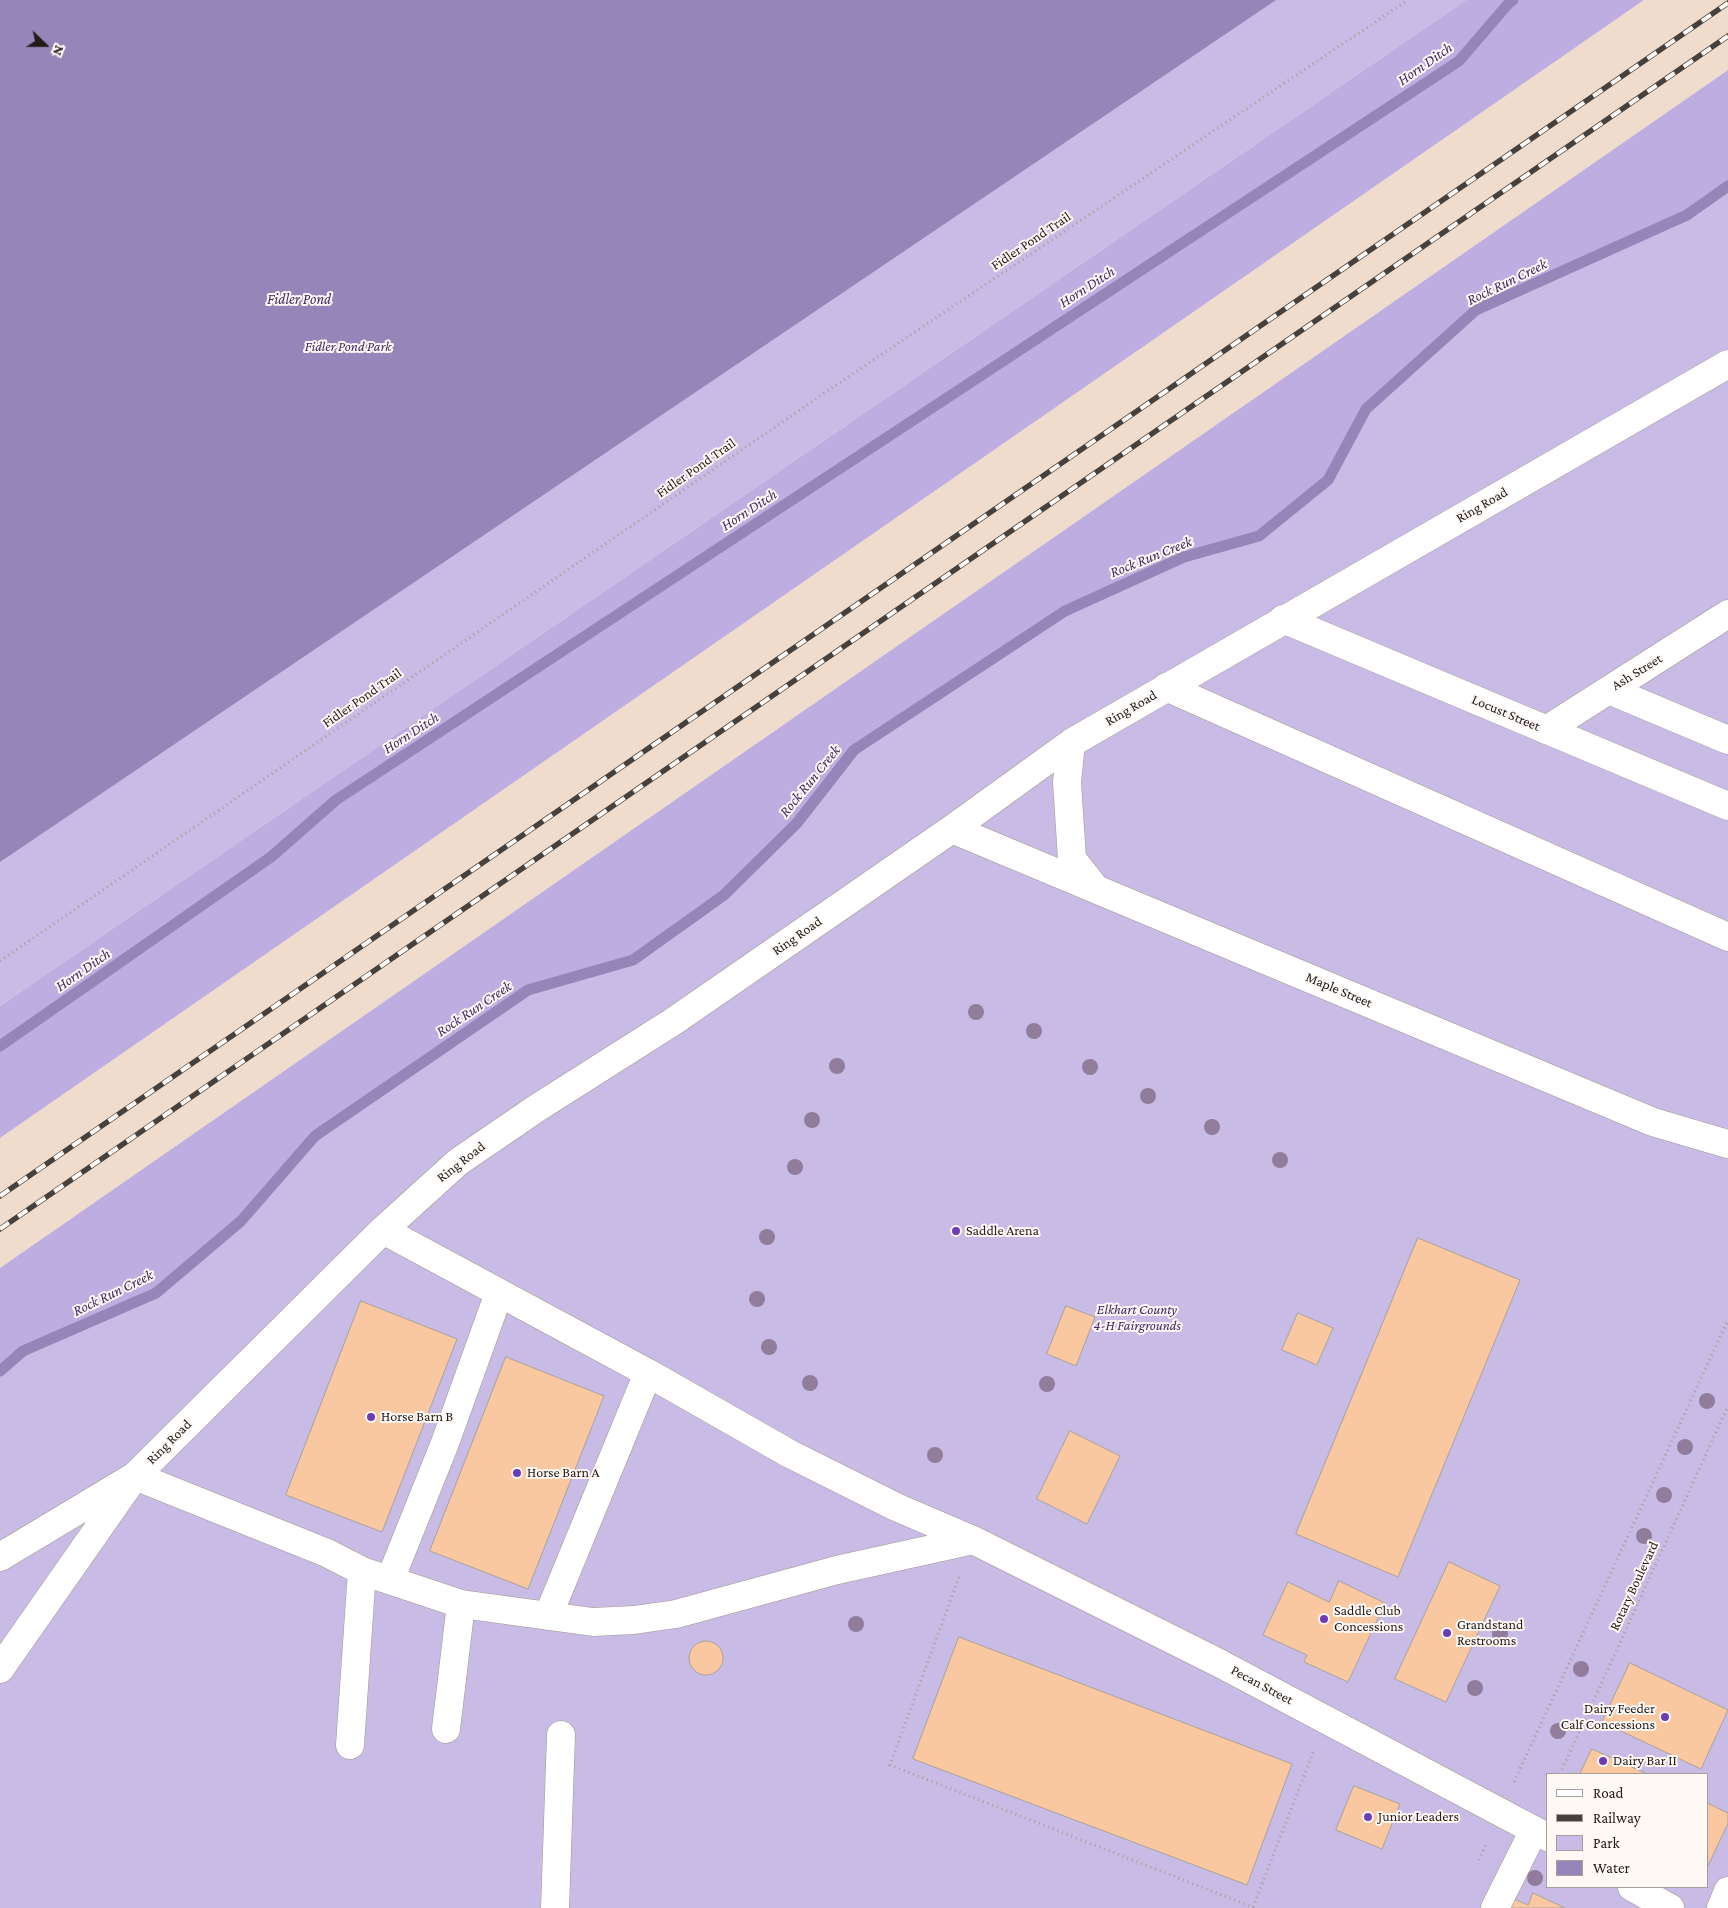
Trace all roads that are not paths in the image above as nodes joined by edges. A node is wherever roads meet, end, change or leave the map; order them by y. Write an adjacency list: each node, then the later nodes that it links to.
1 (1728, 364): 3 (street, Ring Road)
2 (1728, 614): 5 (street, Ash Street)
3 (1283, 620): 4 (street, Ring Road); 6 (street, Locust Street)
4 (1166, 687): 8 (street, Ring Road); 12 (street)
5 (1609, 690): 6 (street, Ash Street); 7 (street)
6 (1546, 730): 9 (street, Locust Street)
7 (1728, 740)
8 (1071, 743): 10 (street, Ring Road); 11 (street)
9 (1728, 806)
10 (952, 829): 11 (street, Maple Street); 14 (street, Ring Road)
11 (1096, 889): 13 (street, Maple Street)
12 (1728, 937)
13 (1728, 1144)
14 (383, 1230): 15 (street, Pecan Street); 17 (street, Ring Road)
15 (499, 1293): 16 (street, Pecan Street); 21 (street)
16 (648, 1373): 18 (street, Pecan Street); 23 (street)
17 (135, 1476): 19 (street); 20 (street); 24 (street, Ring Road)
18 (973, 1540): 23 (street); 28 (street, Pecan Street)
19 (0, 1557)
20 (362, 1571): 21 (street); 27 (street)
21 (390, 1580): 22 (street)
22 (460, 1604): 23 (street); 25 (street)
23 (548, 1616)
24 (0, 1669)
25 (446, 1729)
26 (560, 1735): 31 (street)
27 (350, 1745)
28 (1540, 1833): 32 (street)
29 (1634, 1888): 33 (street)
30 (1728, 1891): 34 (street)
31 (555, 1908)
32 (1495, 1908)
33 (1670, 1908)
34 (1721, 1908)

